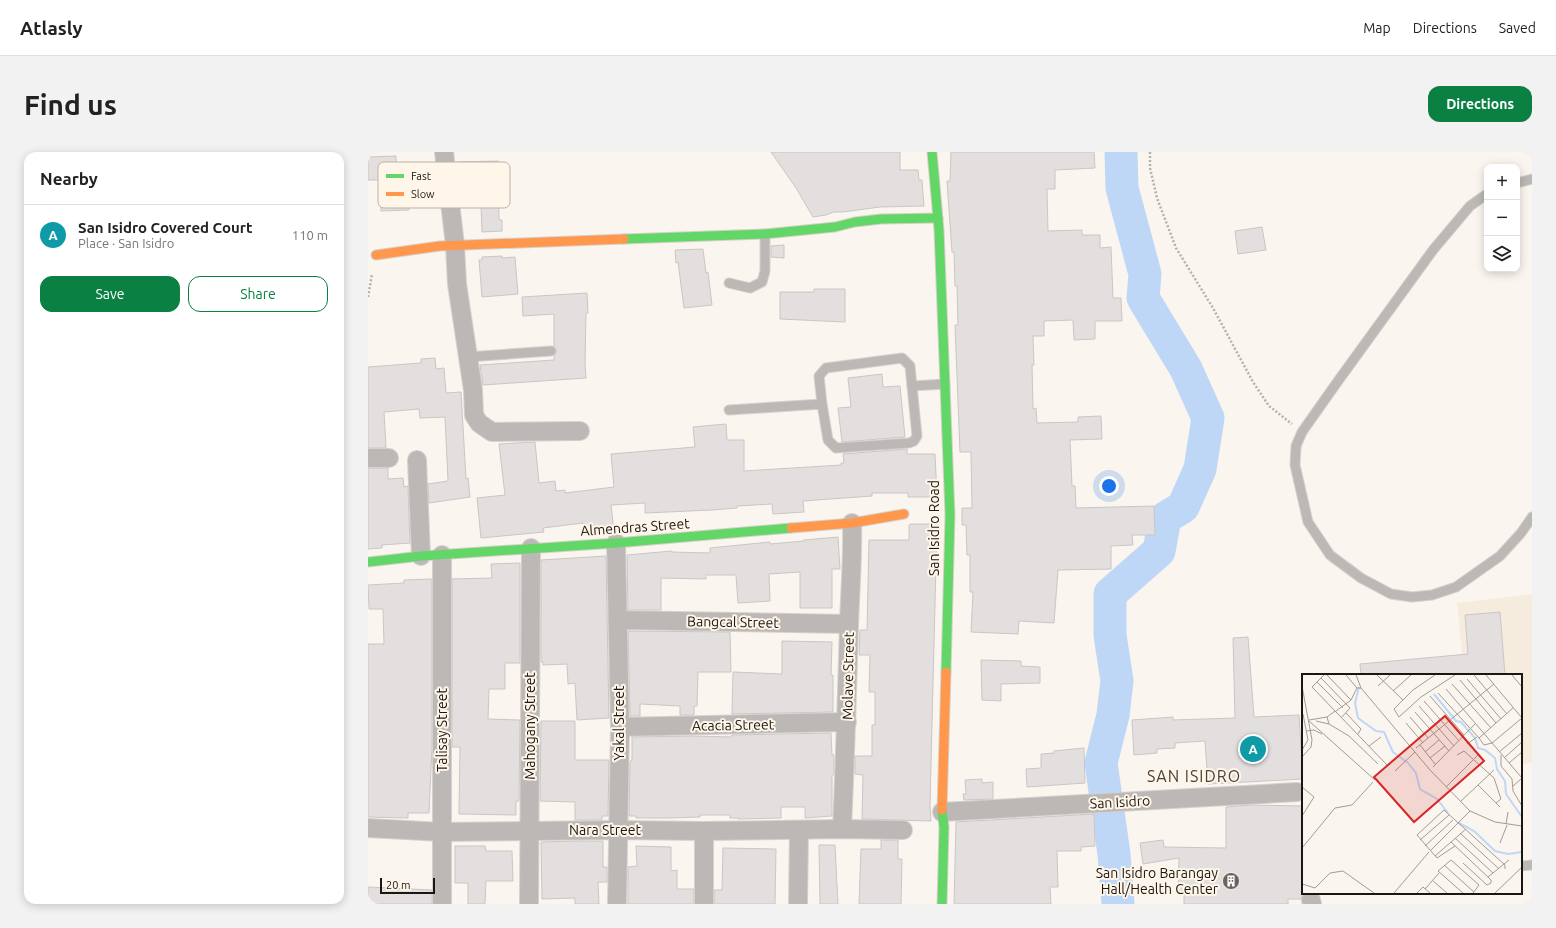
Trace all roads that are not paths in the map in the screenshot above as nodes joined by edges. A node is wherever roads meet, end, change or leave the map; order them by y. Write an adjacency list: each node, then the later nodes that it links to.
1 (444, 152): 3 (street)
2 (932, 152): 8 (street, San Isidro Road)
3 (445, 162)
4 (1532, 179): 5 (lane)
5 (1520, 182)
6 (1484, 196): 24 (lane)
7 (451, 208): 10 (street)
8 (938, 218): 9 (street); 15 (street, San Isidro Road)
9 (765, 234): 10 (street); 12 (lane)
10 (455, 245): 11 (street); 14 (street)
11 (376, 255)
12 (729, 283)
13 (551, 351): 14 (lane)
14 (468, 357): 19 (street)
15 (945, 384): 16 (lane); 36 (street, San Isidro Road)
16 (912, 386): 17 (lane); 17 (lane)
17 (822, 404): 18 (lane)
18 (729, 410)
19 (580, 431)
20 (368, 458): 21 (street)
21 (389, 458)
22 (417, 460): 29 (street)
23 (904, 514): 25 (street, Almendras Street)
24 (1532, 517)
25 (852, 523): 26 (street, Almendras Street); 32 (street, Molave Street)
26 (616, 543): 27 (street, Almendras Street); 31 (street, Yakal Street)
27 (531, 548): 28 (street, Almendras Street); 41 (street, Mahogany Street)
28 (442, 555): 29 (street, Almendras Street); 44 (street, Talisay Street)
29 (421, 556): 30 (street, Almendras Street)
30 (368, 562)
31 (618, 620): 32 (street, Bangcal Street); 34 (street, Yakal Street)
32 (849, 624): 33 (street, Molave Street)
33 (847, 722): 34 (street, Acacia Street); 38 (street, Molave Street)
34 (620, 727): 39 (street, Yakal Street)
35 (1297, 792): 36 (street, San Isidro)
36 (942, 812): 52 (street, San Isidro Road)
37 (368, 828): 44 (street, Nara Street)
38 (842, 829): 40 (street, Nara Street); 43 (street, Nara Street)
39 (618, 830): 41 (street, Nara Street); 42 (street, Nara Street); 49 (street, Yakal Street)
40 (903, 830)
41 (529, 831): 44 (street, Nara Street); 48 (street, Mahogany Street)
42 (704, 831): 43 (street, Nara Street); 50 (street)
43 (798, 831): 51 (street)
44 (442, 832): 47 (street, Talisay Street)
45 (1532, 865): 46 (lane)
46 (1522, 866)
47 (442, 904)
48 (529, 904)
49 (617, 904)
50 (704, 904)
51 (798, 904)
52 (942, 904)

